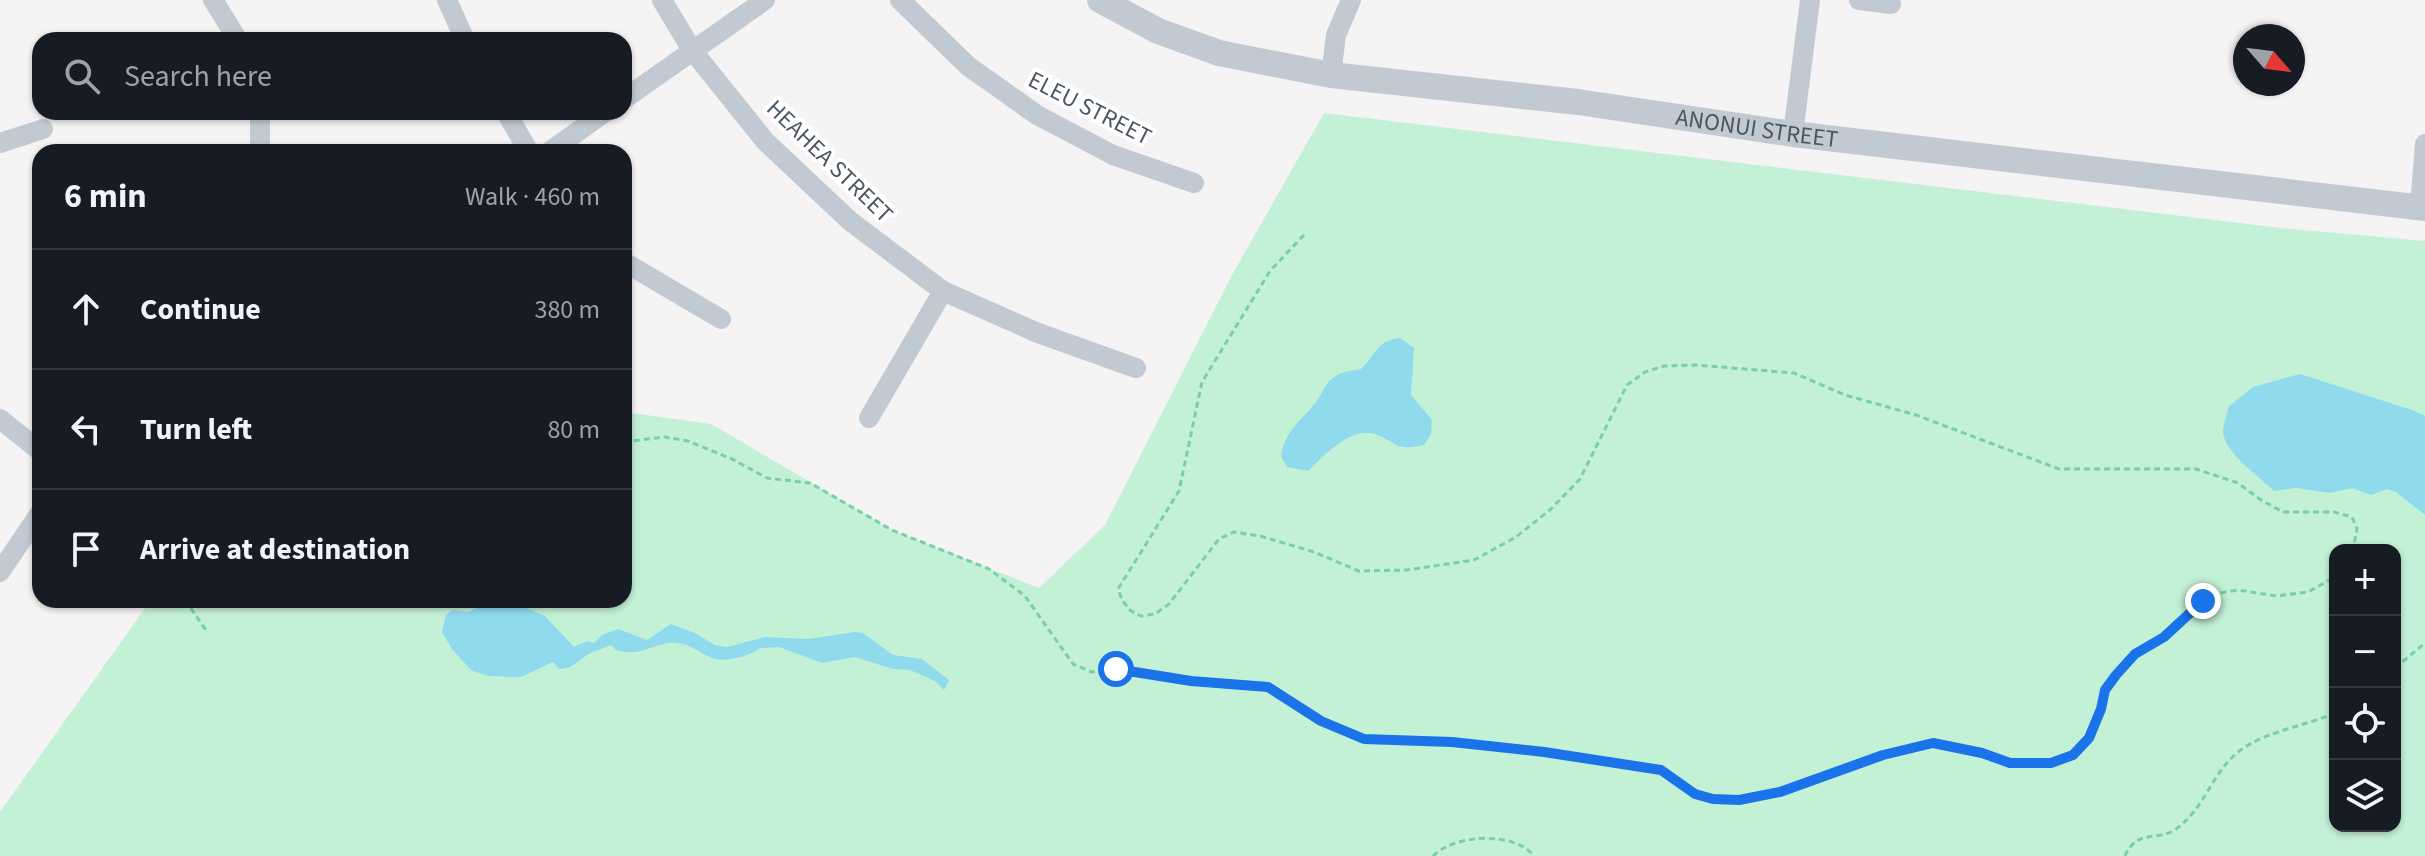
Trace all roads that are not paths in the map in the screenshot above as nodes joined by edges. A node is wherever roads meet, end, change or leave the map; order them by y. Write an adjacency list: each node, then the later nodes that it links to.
1 (213, 0): 11 (street)
2 (447, 0): 12 (street)
3 (662, 0): 13 (street, HEAHEA STREET)
4 (765, 0): 13 (street)
5 (900, 0): 26 (street, ELEU STREET)
6 (1100, 0): 14 (street, ANONUI STREET)
7 (1351, 0): 14 (street)
8 (1810, 0): 20 (street)
9 (1859, 0): 10 (street)
10 (1891, 4)
11 (233, 32)
12 (461, 32)
13 (692, 50): 15 (street); 29 (street, HEAHEA STREET)
14 (1331, 75): 20 (street, ANONUI STREET)
15 (632, 93)
16 (260, 120): 22 (street)
17 (511, 120): 23 (street)
18 (594, 120): 24 (street)
19 (43, 129): 21 (street)
20 (1793, 134): 27 (street, ANONUI STREET)
21 (0, 143)
22 (260, 144)
23 (524, 144)
24 (560, 144)
25 (2425, 144): 27 (street)
26 (1194, 183)
27 (2422, 208)
28 (632, 267): 30 (street)
29 (943, 291): 31 (street, HEAHEA STREET); 32 (street)
30 (721, 319)
31 (1136, 368)
32 (869, 418)
33 (0, 419): 34 (street)
34 (32, 445)
35 (32, 525): 36 (street)
36 (0, 572)

